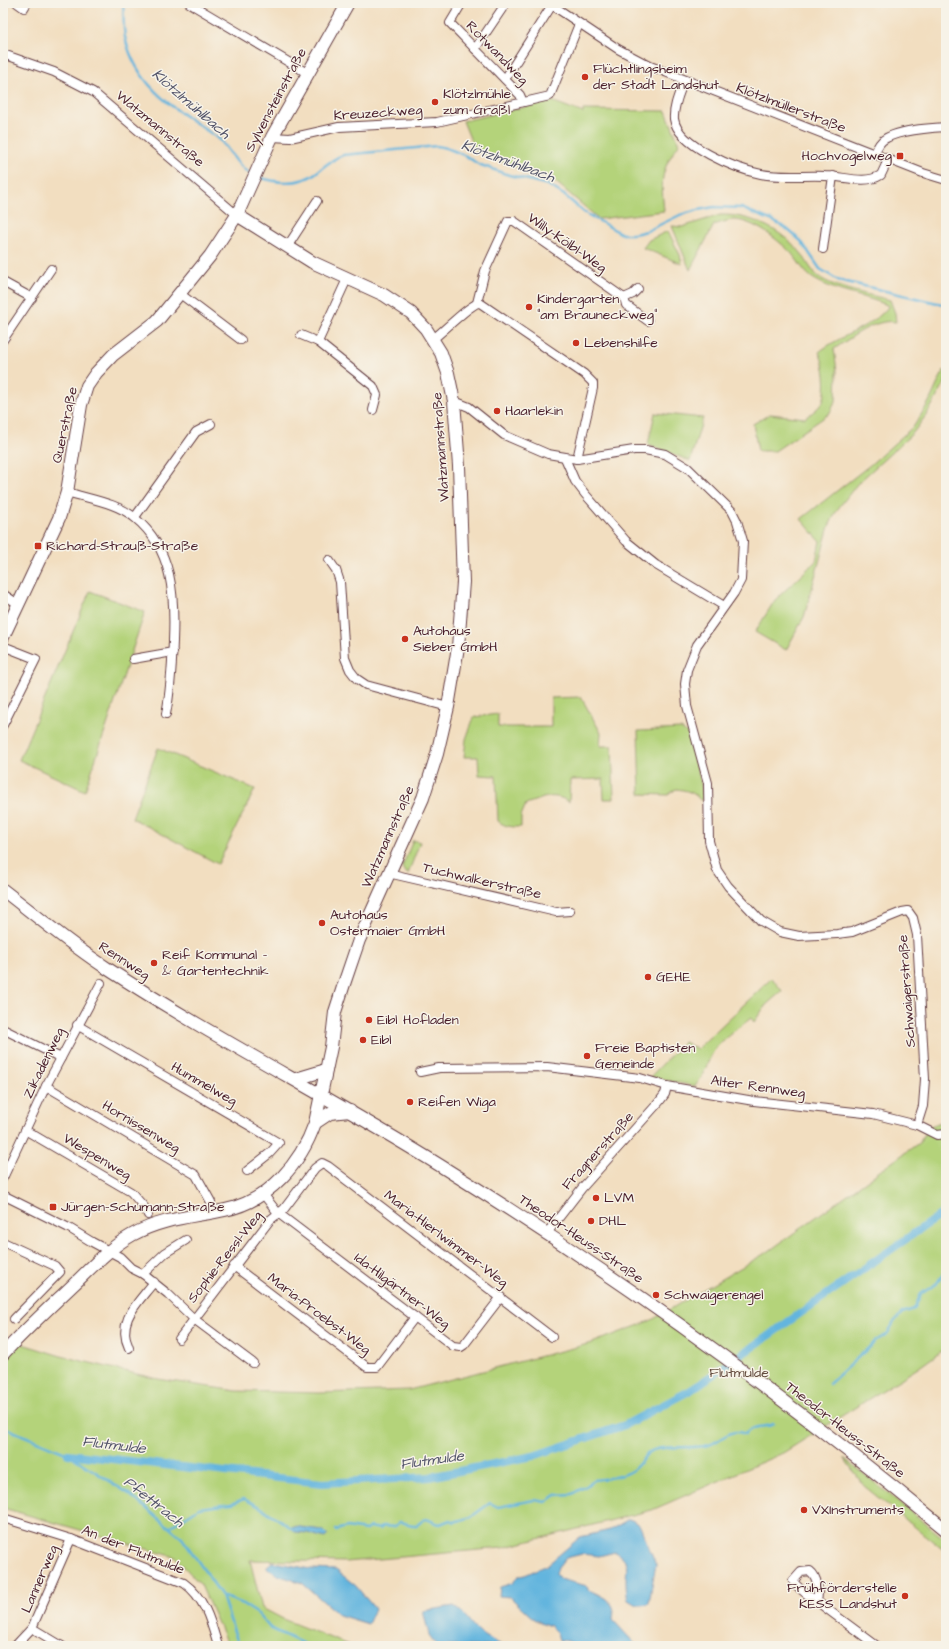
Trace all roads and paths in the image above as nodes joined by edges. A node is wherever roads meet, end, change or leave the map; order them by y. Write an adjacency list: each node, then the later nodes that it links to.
1 (16, 3): 2 (street)
2 (27, 3)
3 (348, 3): 11 (street, Sylvensteinstraße)
4 (462, 3): 9 (street, Rotwandweg)
5 (506, 3): 9 (street)
6 (193, 4): 11 (street)
7 (550, 4): 8 (street, Klötzlmüllerstraße); 12 (street, Klötzlmüllerstraße)
8 (579, 24): 13 (street, Klötzlmüllerstraße); 14 (street, Kreuzeckweg)
9 (475, 49): 12 (street, Rotwandweg)
10 (3, 54): 22 (street, Watzmannstraße)
11 (308, 73): 16 (street, Sylvensteinstraße)
12 (505, 79): 14 (street, Rotwandweg)
13 (684, 80): 17 (street, Klötzlmüllerstraße); 19 (street)
14 (523, 102): 16 (street, Kreuzeckweg)
15 (946, 127): 17 (street)
16 (272, 137): 22 (street, Sylvensteinstraße)
17 (875, 155): 18 (street, Klötzlmüllerstraße)
18 (888, 160): 19 (street); 20 (street, Klötzlmüllerstraße)
19 (833, 176): 24 (street)
20 (946, 180)
21 (318, 201): 23 (street)
22 (237, 215): 23 (street, Watzmannstraße); 29 (street, Querstraße)
23 (287, 247): 26 (street, Watzmannstraße)
24 (823, 249)
25 (51, 269): 30 (street)
26 (347, 279): 35 (street, Watzmannstraße); 38 (street)
27 (3, 282): 30 (street)
28 (638, 289): 31 (street)
29 (179, 293): 37 (street); 44 (street, Querstraße)
30 (32, 298): 36 (street)
31 (624, 298): 32 (street, Willy-Kölbl-Weg); 33 (street)
32 (477, 303): 35 (street); 43 (street)
33 (648, 321)
34 (301, 335): 38 (street)
35 (433, 339): 39 (street, Watzmannstraße)
36 (3, 340)
37 (241, 340)
38 (318, 342): 40 (street)
39 (454, 401): 42 (street, Schwaigerstraße); 54 (street, Watzmannstraße)
40 (373, 410)
41 (211, 424): 45 (street)
42 (565, 458): 43 (street, Schwaigerstraße); 49 (street)
43 (576, 459): 49 (street, Schwaigerstraße)
44 (67, 492): 45 (street); 48 (street, Querstraße)
45 (135, 517): 52 (street)
46 (330, 560): 54 (street)
47 (3, 594): 48 (street)
48 (18, 604): 50 (street, Querstraße)
49 (724, 606): 72 (street, Schwaigerstraße)
50 (3, 637)
51 (3, 646): 56 (street)
52 (173, 652): 53 (street); 55 (street)
53 (133, 660)
54 (448, 707): 57 (street, Watzmannstraße)
55 (166, 714)
56 (3, 725)
57 (388, 873): 59 (street, Tuchwalkerstraße); 64 (street, Watzmannstraße)
58 (3, 890): 66 (street, Rennweg)
59 (570, 911)
60 (101, 983): 61 (street, Zikadenweg)
61 (77, 1025): 63 (street, Zikadenweg); 76 (street, Hummelweg)
62 (3, 1029): 63 (street)
63 (61, 1058): 67 (street, Zikadenweg)
64 (326, 1070): 66 (street); 69 (street, Watzmannstraße)
65 (420, 1072): 68 (street, Alter Rennweg)
66 (296, 1079): 69 (street, Rennweg)
67 (46, 1086): 73 (street, Zikadenweg); 80 (street, Hornissenweg)
68 (667, 1086): 72 (street, Alter Rennweg); 83 (street, Fragnerstraße)
69 (320, 1093): 70 (street, Theodor-Heuss-Straße); 71 (street, Watzmannstraße)
70 (350, 1111): 71 (street); 83 (street, Theodor-Heuss-Straße)
71 (315, 1123): 78 (street, Watzmannstraße)
72 (917, 1125): 74 (street, Alter Rennweg)
73 (25, 1130): 77 (street, Zikadenweg); 82 (street, Wespenweg)
74 (946, 1134)
75 (322, 1164): 81 (street, Sophie-Ressl-Weg); 90 (street, Maria-Hierlwimmer-Weg)
76 (247, 1171)
77 (3, 1178)
78 (263, 1194): 81 (street, Sophie-Ressl-Weg); 86 (street, Watzmannstraße)
79 (3, 1195): 86 (street)
80 (211, 1202)
81 (278, 1213): 87 (street, Sophie-Ressl-Weg); 91 (street, Ida-Hilgärtner-Weg)
82 (148, 1215)
83 (547, 1233): 100 (street, Theodor-Heuss-Straße)
84 (186, 1240): 88 (street)
85 (3, 1242): 92 (street)
86 (109, 1250): 88 (street); 97 (street, Watzmannstraße)
87 (234, 1266): 91 (street, Maria-Proebst-Weg); 93 (street, Sophie-Ressl-Weg)
88 (143, 1274): 89 (street)
89 (154, 1282): 93 (street, Sophie-Ressl-Weg); 96 (street)
90 (501, 1297): 91 (street, Ida-Hilgärtner-Weg); 94 (street, Maria-Hierlwimmer-Weg)
91 (415, 1317)
92 (14, 1319)
93 (194, 1319): 95 (street, Sophie-Ressl-Weg); 98 (street, Sophie-Ressl-Weg)
94 (552, 1337)
95 (179, 1339)
96 (129, 1348)
97 (3, 1354)
98 (253, 1363)
99 (3, 1518): 101 (street, An der Flutmulde)
100 (946, 1530)
101 (71, 1539): 103 (street, Lannerweg); 106 (street, An der Flutmulde)
102 (817, 1601): 107 (street)
103 (32, 1628): 104 (street, Lannerweg); 105 (street)
104 (15, 1646)
105 (62, 1646)
106 (218, 1646)
107 (877, 1646)

